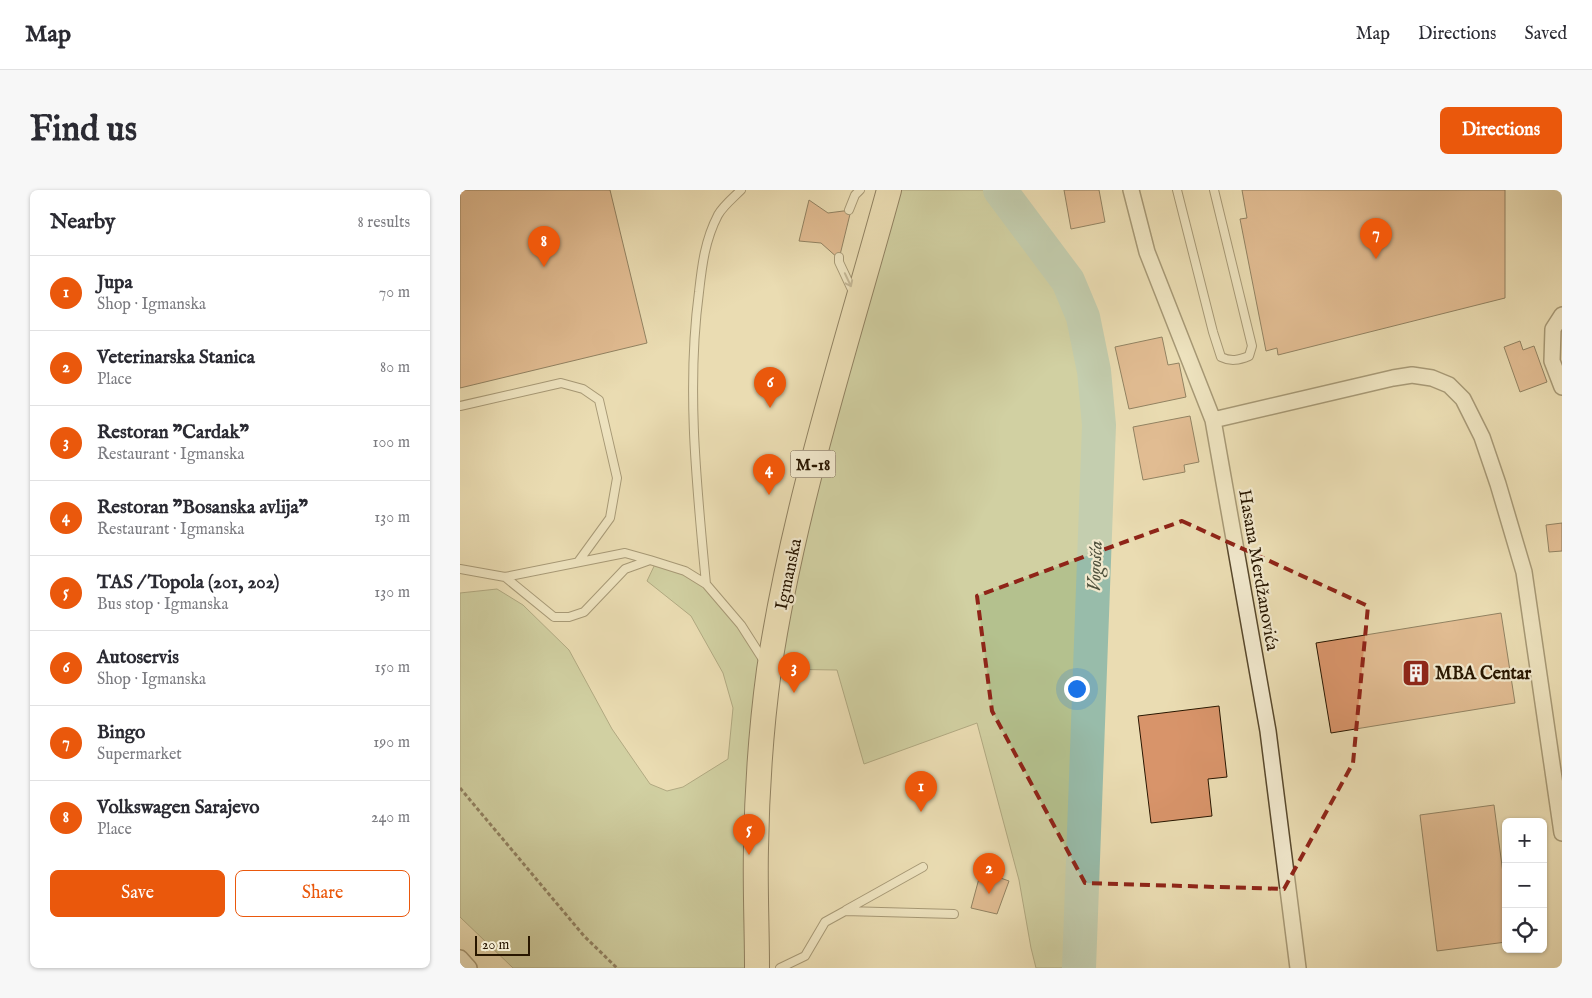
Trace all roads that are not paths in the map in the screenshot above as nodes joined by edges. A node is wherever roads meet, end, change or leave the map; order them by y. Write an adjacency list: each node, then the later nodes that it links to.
1 (741, 190): 18 (lane)
2 (860, 190): 7 (lane)
3 (889, 190): 9 (main road, Igmanska / M-18)
4 (1132, 190): 13 (street, Hasana Merdžanovića)
5 (1177, 190): 6 (lane)
6 (1214, 190)
7 (848, 210)
8 (839, 257): 9 (lane, one-way to 9)
9 (858, 302): 19 (main road, Igmanska / M-18)
10 (1562, 315): 11 (street)
11 (1562, 387)
12 (460, 406): 15 (lane)
13 (1213, 420): 20 (street); 29 (street, Hasana Merdžanovića)
14 (650, 560): 15 (lane); 17 (lane); 18 (lane)
15 (578, 562): 17 (lane)
16 (460, 569): 17 (lane)
17 (505, 577)
18 (706, 584): 19 (lane)
19 (770, 669): 27 (main road, Igmanska / M-18)
20 (1562, 833)
21 (923, 867): 22 (lane)
22 (845, 911): 23 (lane); 25 (lane)
23 (954, 914)
24 (460, 958): 26 (street)
25 (789, 966): 28 (lane)
26 (469, 968)
27 (756, 968)
28 (780, 968)
29 (1298, 968)

